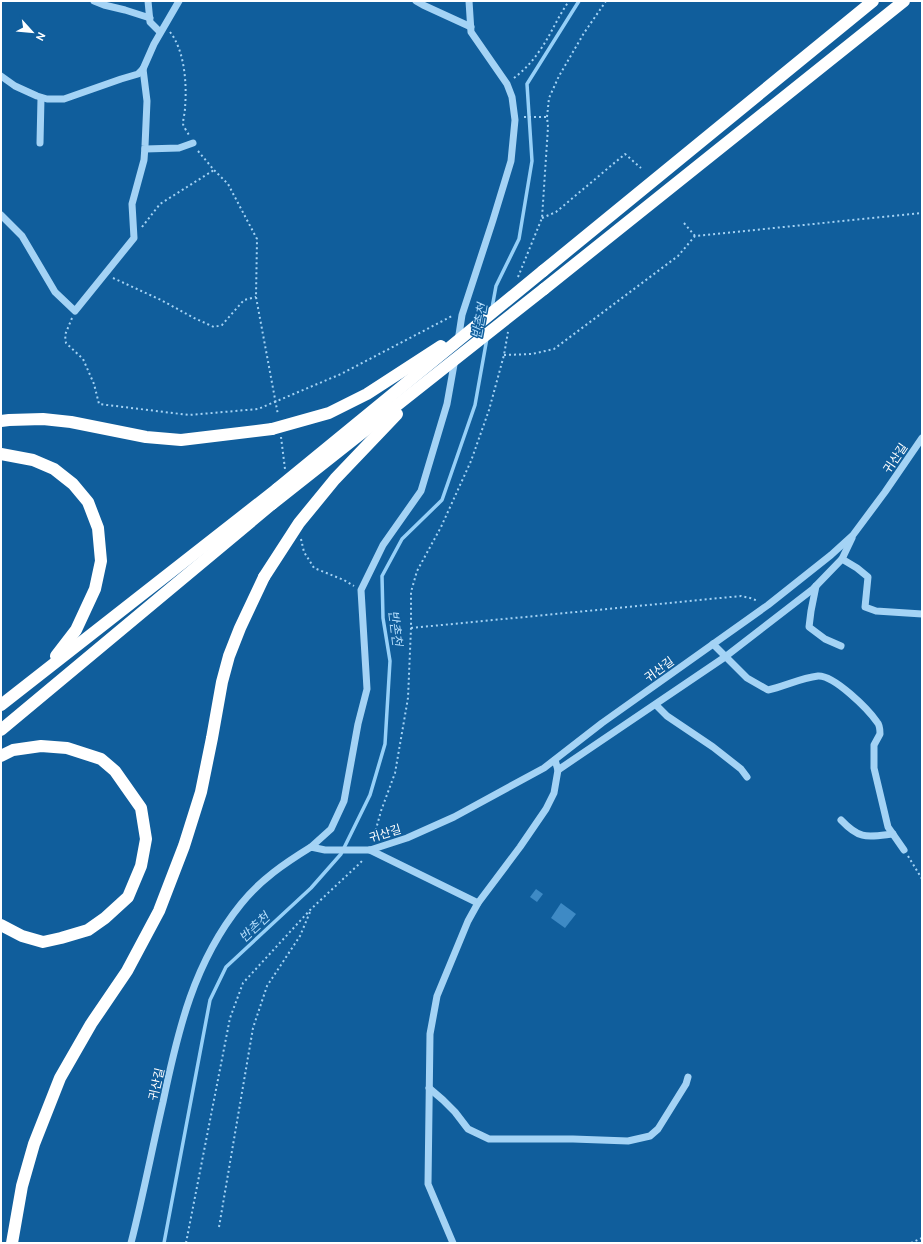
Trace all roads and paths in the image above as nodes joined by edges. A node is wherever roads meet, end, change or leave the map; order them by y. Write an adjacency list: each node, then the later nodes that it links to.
1 (94, 1): 10 (street)
2 (148, 1): 10 (street)
3 (179, 1): 11 (street)
4 (416, 1): 12 (street)
5 (469, 1): 12 (street)
6 (569, 1): 16 (path)
7 (606, 1): 19 (path)
8 (873, 1): 34 (highway, bridge)
9 (904, 1): 39 (highway, bridge)
10 (150, 18): 13 (street)
11 (165, 25): 13 (street); 21 (path)
12 (471, 27): 16 (street)
13 (160, 32): 14 (street)
14 (143, 68): 17 (street); 22 (street)
15 (1, 76): 17 (street)
16 (507, 84): 36 (street)
17 (41, 98): 20 (street)
18 (523, 117): 19 (path)
19 (547, 117): 27 (path)
20 (40, 143)
21 (192, 143): 22 (street); 24 (path)
22 (145, 149): 30 (street)
23 (641, 168): 27 (path)
24 (214, 170): 30 (path); 33 (path)
25 (922, 213): 29 (path)
26 (1, 215): 35 (street)
27 (542, 218): 32 (path)
28 (684, 223): 29 (path)
29 (695, 236): 38 (path)
30 (134, 238): 31 (street)
31 (105, 275): 33 (path); 35 (street)
32 (517, 282)
33 (256, 297): 40 (path)
34 (507, 301): 43 (highway, bridge); 59 (highway, bridge)
35 (75, 311): 40 (path)
36 (464, 311): 40 (path); 51 (street)
37 (509, 326): 38 (path)
38 (504, 355): 54 (path)
39 (426, 382): 60 (highway, bridge); 78 (highway, bridge)
40 (277, 402): 41 (path)
41 (279, 418)
42 (1, 421): 43 (highway)
43 (276, 431): 46 (path)
44 (922, 438): 47 (street, 귀산길)
45 (1, 454): 59 (highway)
46 (286, 469)
47 (853, 535): 49 (street); 52 (street, 귀산길)
48 (301, 537): 51 (path)
49 (842, 559): 50 (street); 53 (street)
50 (816, 586): 56 (street); 57 (street)
51 (362, 590): 67 (street, 귀산길)
52 (768, 605): 54 (path); 55 (street, 귀산길)
53 (922, 614)
54 (411, 628): 68 (path)
55 (713, 644): 57 (street); 62 (street, 귀산길)
56 (841, 646)
57 (726, 657): 58 (street); 66 (street)
58 (656, 704): 63 (street); 64 (street)
59 (1, 705)
60 (1, 730)
61 (1, 756): 73 (highway)
62 (555, 760): 63 (street); 68 (street, 귀산길)
63 (558, 770): 71 (street)
64 (747, 776)
65 (841, 820): 66 (street)
66 (893, 834): 69 (street)
67 (310, 847): 68 (street, 귀산길); 79 (street, 귀산길)
68 (370, 850): 71 (street); 72 (path)
69 (904, 850): 70 (path)
70 (922, 879)
71 (478, 903): 75 (street)
72 (312, 909): 76 (path); 80 (path)
73 (1, 926)
74 (688, 1077): 75 (street)
75 (429, 1088): 81 (street)
76 (219, 1227)
77 (922, 1238): 82 (path)
78 (12, 1243)
79 (131, 1243)
80 (186, 1243)
81 (453, 1243)
82 (912, 1243)

